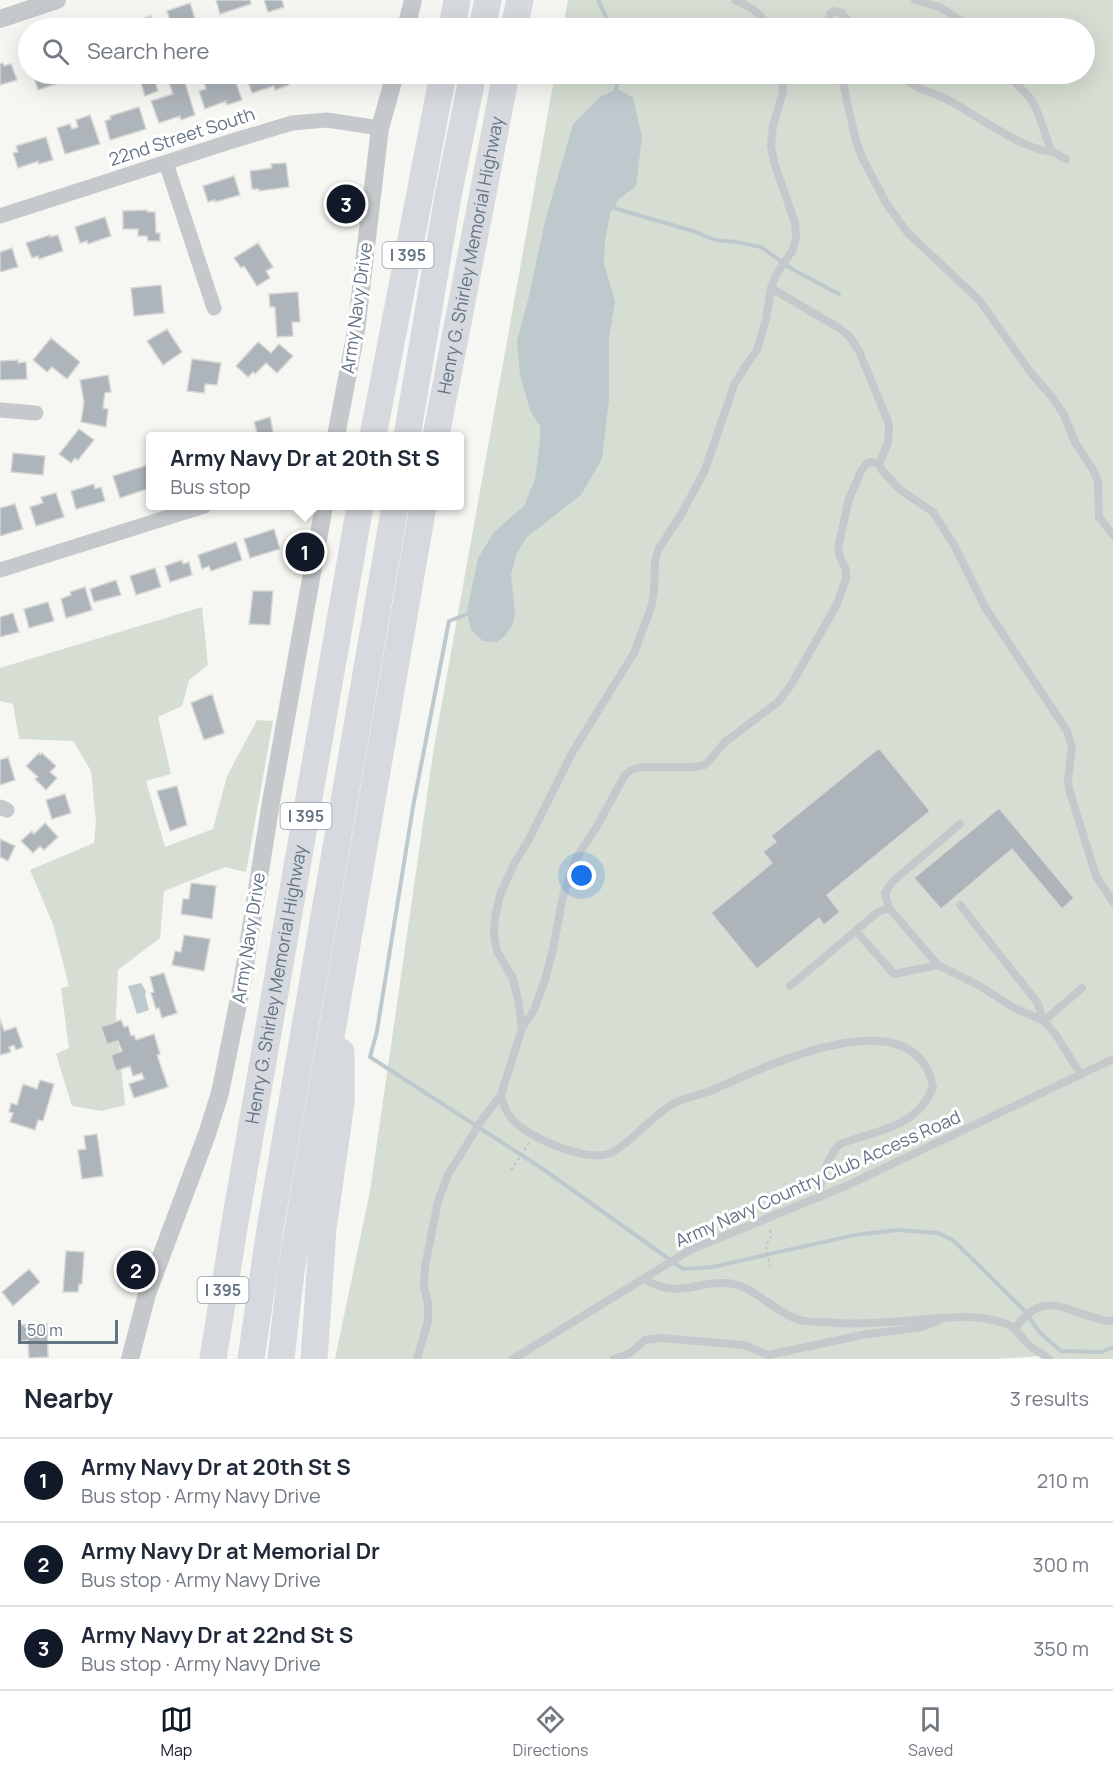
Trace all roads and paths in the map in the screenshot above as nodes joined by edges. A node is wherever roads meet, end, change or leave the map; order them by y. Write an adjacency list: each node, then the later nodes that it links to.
1 (57, 0): 16 (street)
2 (413, 0): 8 (street)
3 (457, 0): 9 (highway)
4 (488, 0): 10 (highway)
5 (520, 0): 11 (highway)
6 (735, 0): 12 (lane)
7 (915, 0): 15 (lane)
8 (408, 18)
9 (454, 18)
10 (484, 18)
11 (516, 18)
12 (764, 18)
13 (829, 18): 14 (lane)
14 (846, 18)
15 (957, 18)
16 (0, 19)
17 (392, 84): 25 (street, Army Navy Drive)
18 (441, 84): 35 (highway, I 395)
19 (471, 84): 36 (highway)
20 (504, 84): 37 (highway, Henry G. Shirley Memorial Highway)
21 (783, 84): 30 (lane)
22 (843, 84): 44 (lane)
23 (911, 84): 26 (lane)
24 (1017, 84): 26 (lane)
25 (380, 128): 28 (street, 22nd Street South); 34 (street, Army Navy Drive)
26 (1051, 151): 27 (lane)
27 (1066, 159)
28 (166, 163): 29 (street, 22nd Street South); 31 (street)
29 (0, 216)
30 (771, 288): 38 (lane); 56 (lane)
31 (214, 308)
32 (0, 411): 33 (street)
33 (36, 412)
34 (337, 432)
35 (374, 432)
36 (408, 432)
37 (437, 432)
38 (879, 464): 47 (lane); 56 (lane)
39 (191, 510): 45 (street)
40 (323, 510): 70 (street, Army Navy Drive)
41 (359, 510): 63 (highway, Henry G. Shirley Memorial Highway / I 395)
42 (394, 510): 73 (highway)
43 (422, 510): 52 (highway)
44 (1113, 535)
45 (0, 570)
46 (960, 824): 49 (lane)
47 (1113, 902)
48 (960, 905): 55 (lane)
49 (889, 908): 50 (lane); 51 (lane)
50 (856, 931): 51 (lane); 53 (lane)
51 (938, 965): 55 (lane)
52 (340, 982): 74 (highway); 75 (highway)
53 (790, 986)
54 (1082, 988): 55 (lane)
55 (1044, 1021): 58 (lane)
56 (522, 1028): 59 (lane)
57 (1113, 1059): 58 (lane, Army Navy Country Club Access Road)
58 (1081, 1075): 62 (lane, Army Navy Country Club Access Road)
59 (501, 1095): 60 (lane); 76 (lane)
60 (534, 1136): 61 (path); 62 (lane)
61 (511, 1170)
62 (819, 1198): 66 (lane, Army Navy Country Club Access Road)
63 (235, 1222): 71 (highway); 72 (highway, Henry G. Shirley Memorial Highway / I 395)
64 (771, 1237): 65 (path)
65 (770, 1267)
66 (643, 1279): 67 (lane); 77 (lane, Army Navy Country Club Access Road)
67 (943, 1318): 69 (lane); 78 (lane)
68 (1113, 1321): 69 (lane)
69 (1014, 1328): 79 (lane)
70 (130, 1359)
71 (194, 1359)
72 (213, 1359)
73 (251, 1359)
74 (281, 1359)
75 (314, 1359)
76 (417, 1359)
77 (513, 1359)
78 (614, 1359)
79 (1049, 1359)

